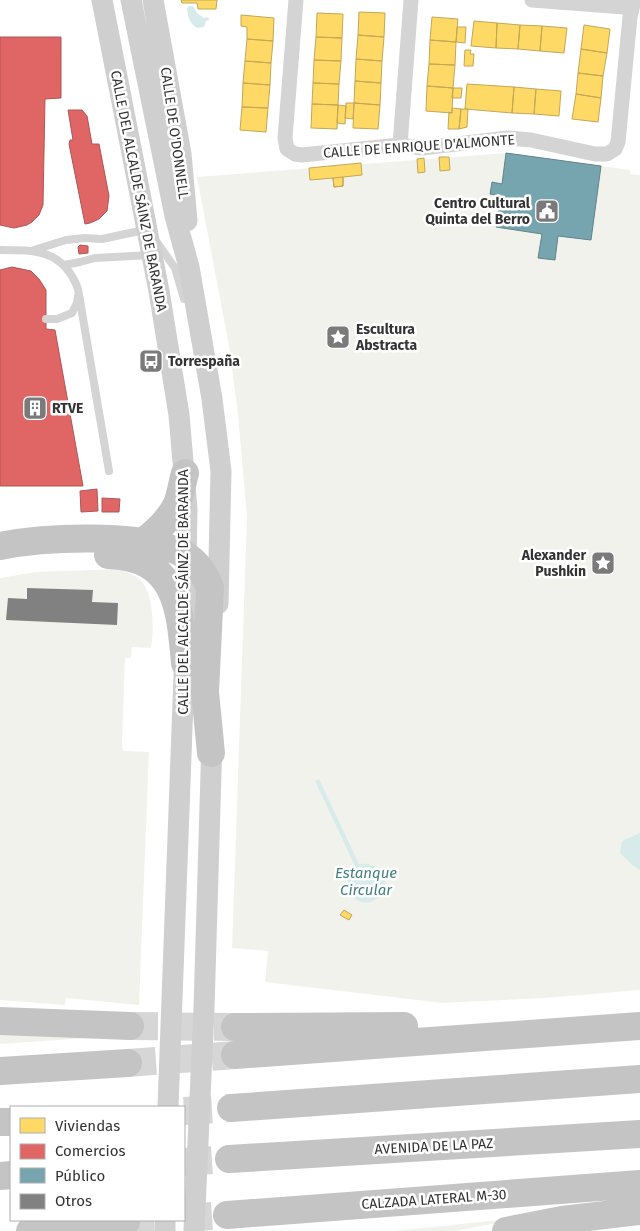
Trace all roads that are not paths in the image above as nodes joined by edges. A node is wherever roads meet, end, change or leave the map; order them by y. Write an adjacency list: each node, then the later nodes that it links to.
1 (102, 0): 9 (street, CALLE DEL ALCALDE SÁINZ DE BARANDA)
2 (131, 0): 14 (street, CALLE DEL ALCALDE SÁINZ DE BARANDA)
3 (153, 0): 14 (street, CALLE DE O'DONNELL)
4 (296, 0): 8 (street, CALLE DE ENRIQUE D'ALMONTE)
5 (411, 0): 8 (street)
6 (532, 0): 7 (street)
7 (635, 1): 8 (street, CALLE DE ENRIQUE D'ALMONTE)
8 (400, 145)
9 (146, 230): 11 (lane); 12 (street, CALLE DEL ALCALDE SÁINZ DE BARANDA); 16 (lane)
10 (0, 250): 11 (lane)
11 (34, 250): 13 (lane)
12 (151, 255): 13 (lane); 21 (street, CALLE DEL ALCALDE SÁINZ DE BARANDA)
13 (64, 265): 15 (lane)
14 (189, 266): 19 (street, CALLE DEL ALCALDE SÁINZ DE BARANDA)
15 (78, 289): 17 (lane); 20 (lane)
16 (186, 304)
17 (46, 319)
18 (196, 358): 19 (lane)
19 (212, 399): 27 (street, CALLE DEL ALCALDE SÁINZ DE BARANDA)
20 (109, 471)
21 (185, 473): 22 (highway); 24 (street, CALLE DEL ALCALDE SÁINZ DE BARANDA)
22 (143, 542): 23 (highway); 24 (highway)
23 (0, 546)
24 (186, 555): 26 (street, CALLE DEL ALCALDE SÁINZ DE BARANDA); 27 (highway)
25 (0, 564): 26 (highway)
26 (185, 663): 36 (street, CALLE DEL ALCALDE SÁINZ DE BARANDA)
27 (211, 753): 45 (street, CALLE DEL ALCALDE SÁINZ DE BARANDA)
28 (0, 1021): 29 (highway)
29 (130, 1026)
30 (640, 1026): 31 (highway); 32 (highway)
31 (235, 1028)
32 (235, 1055)
33 (128, 1063): 34 (highway)
34 (0, 1072)
35 (640, 1078): 37 (highway)
36 (168, 1106)
37 (231, 1108)
38 (640, 1134): 39 (highway, AVENIDA DE LA PAZ)
39 (228, 1159)
40 (640, 1184): 42 (highway, CALZADA LATERAL M-30)
41 (640, 1211): 46 (highway)
42 (227, 1215)
43 (126, 1222): 44 (highway)
44 (30, 1231)
45 (194, 1231)
46 (506, 1231)

